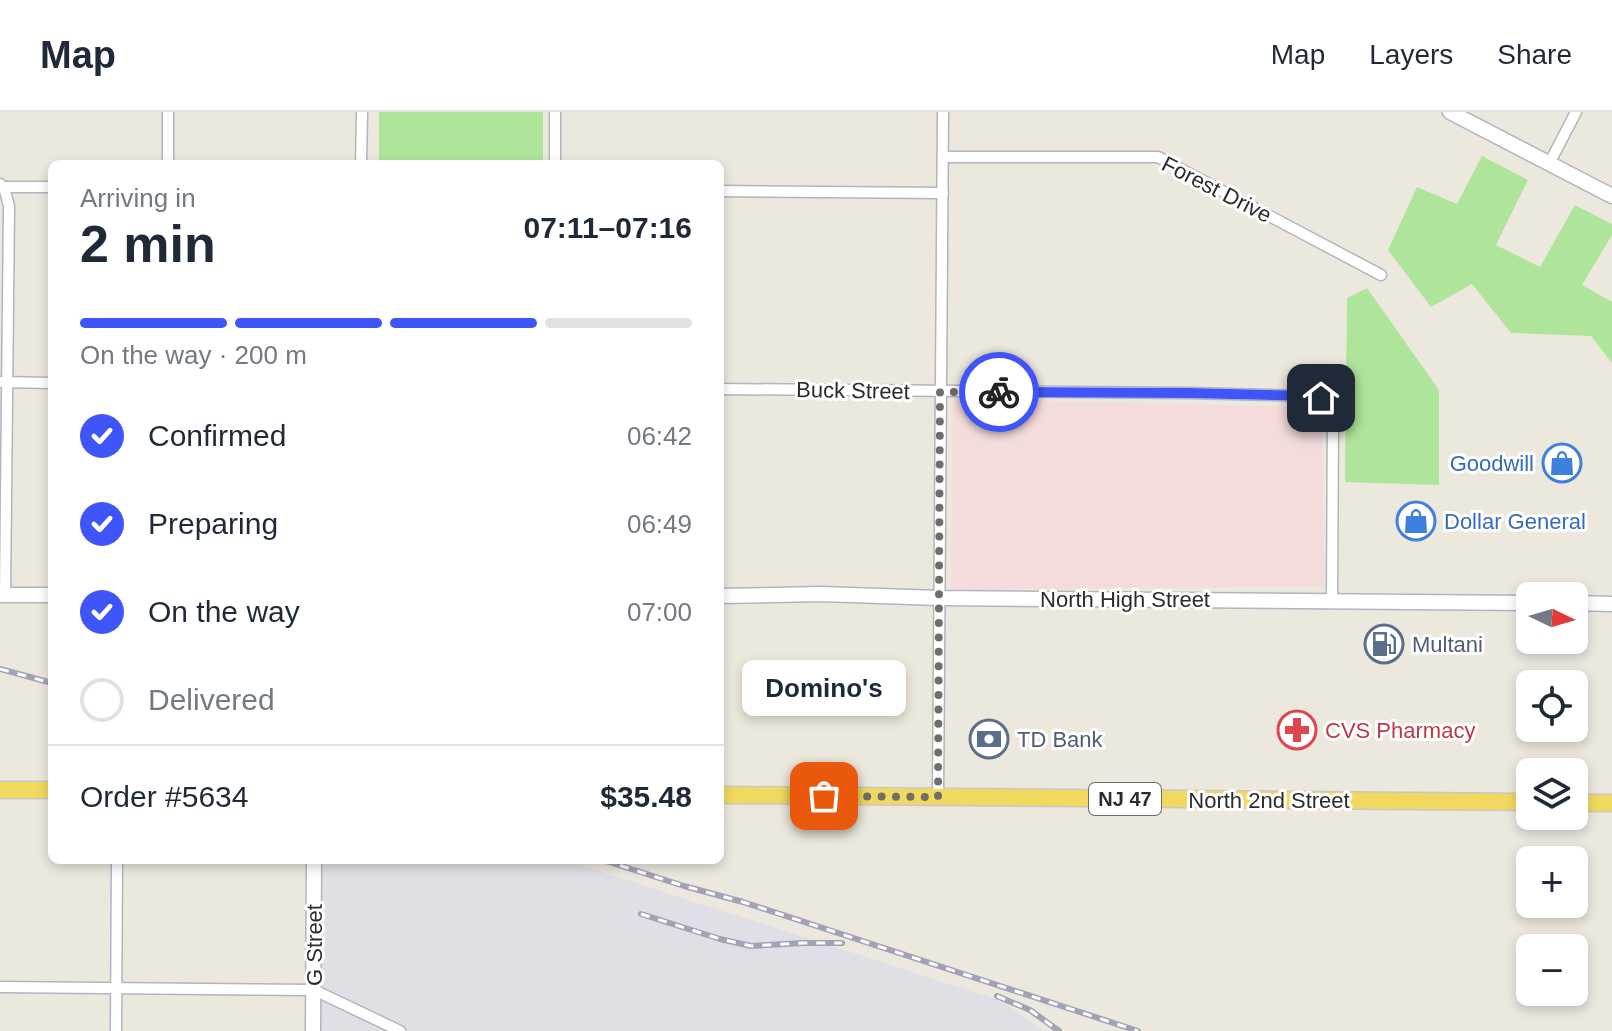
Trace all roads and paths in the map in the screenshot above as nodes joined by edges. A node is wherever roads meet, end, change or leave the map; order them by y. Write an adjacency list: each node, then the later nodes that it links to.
1 (168, 112): 8 (street)
2 (362, 112): 9 (street)
3 (555, 112): 10 (street)
4 (943, 112): 7 (street)
5 (1450, 112): 11 (street)
6 (1576, 112): 11 (street)
7 (943, 157): 15 (street); 17 (street, Forest Drive)
8 (168, 160)
9 (361, 160)
10 (555, 160)
11 (1549, 164): 16 (street)
12 (1, 186): 13 (street); 18 (street)
13 (48, 187)
14 (724, 191): 15 (street)
15 (943, 193): 21 (street)
16 (1612, 196)
17 (1381, 275)
18 (4, 382): 19 (street); 22 (street)
19 (48, 383)
20 (724, 389): 21 (street, Buck Street)
21 (940, 392): 25 (street); 26 (street, Buck Street)
22 (2, 595): 23 (street)
23 (48, 595)
24 (724, 596): 25 (street, North High Street)
25 (940, 598): 26 (street, North High Street); 33 (street)
26 (1332, 601): 27 (street, North High Street)
27 (1516, 603)
28 (1588, 603): 29 (street)
29 (1612, 604)
30 (0, 790): 31 (main road)
31 (48, 790)
32 (724, 795): 33 (main road, North 2nd Street / NJ 47)
33 (938, 797): 34 (main road, North 2nd Street / NJ 47)
34 (1516, 802)
35 (1588, 803): 36 (main road)
36 (1612, 803)
37 (117, 864): 40 (street)
38 (314, 864): 41 (street, G Street)
39 (0, 987): 40 (street)
40 (116, 988): 41 (street); 42 (street)
41 (314, 990): 43 (street, G Street); 44 (street)
42 (116, 1031)
43 (313, 1031)
44 (400, 1031)

